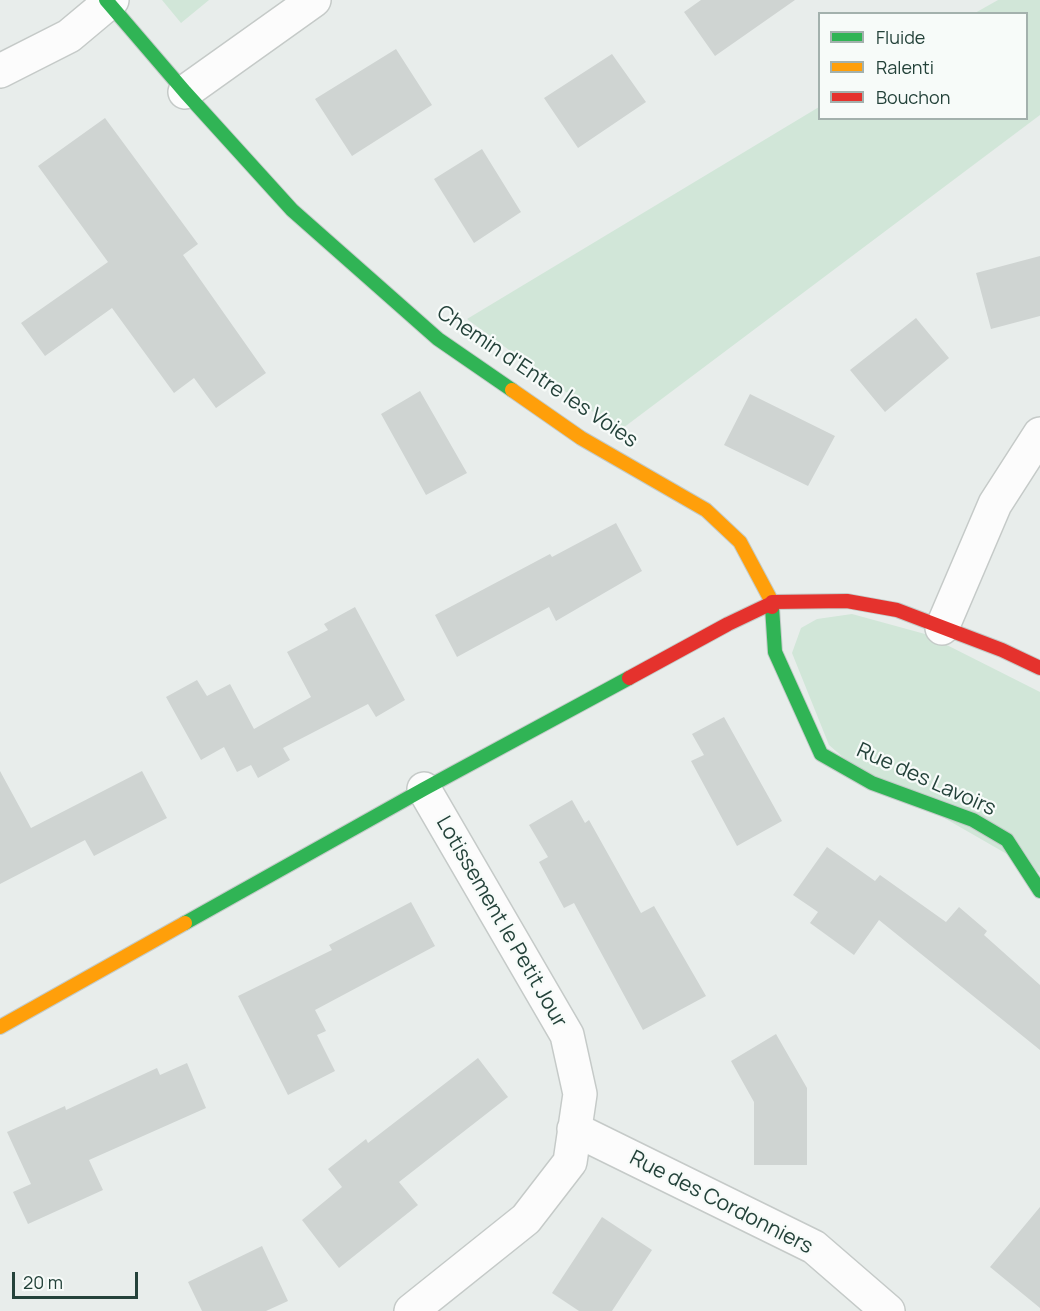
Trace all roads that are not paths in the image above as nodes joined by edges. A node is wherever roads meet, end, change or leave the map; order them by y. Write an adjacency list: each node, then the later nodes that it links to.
1 (314, 0): 4 (street)
2 (109, 1): 3 (street); 4 (street, Chemin d'Entre les Voies)
3 (0, 71)
4 (185, 92): 6 (street, Chemin d'Entre les Voies)
5 (1040, 434): 7 (street)
6 (772, 603): 7 (street); 9 (street); 10 (street, Rue des Lavoirs)
7 (942, 628): 8 (street)
8 (1040, 668)
9 (424, 789): 11 (street); 12 (street, Lotissement le Petit Jour)
10 (1040, 891)
11 (0, 1027)
12 (574, 1129): 13 (street, Lotissement le Petit Jour); 14 (street, Rue des Cordonniers)
13 (411, 1311)
14 (888, 1311)

